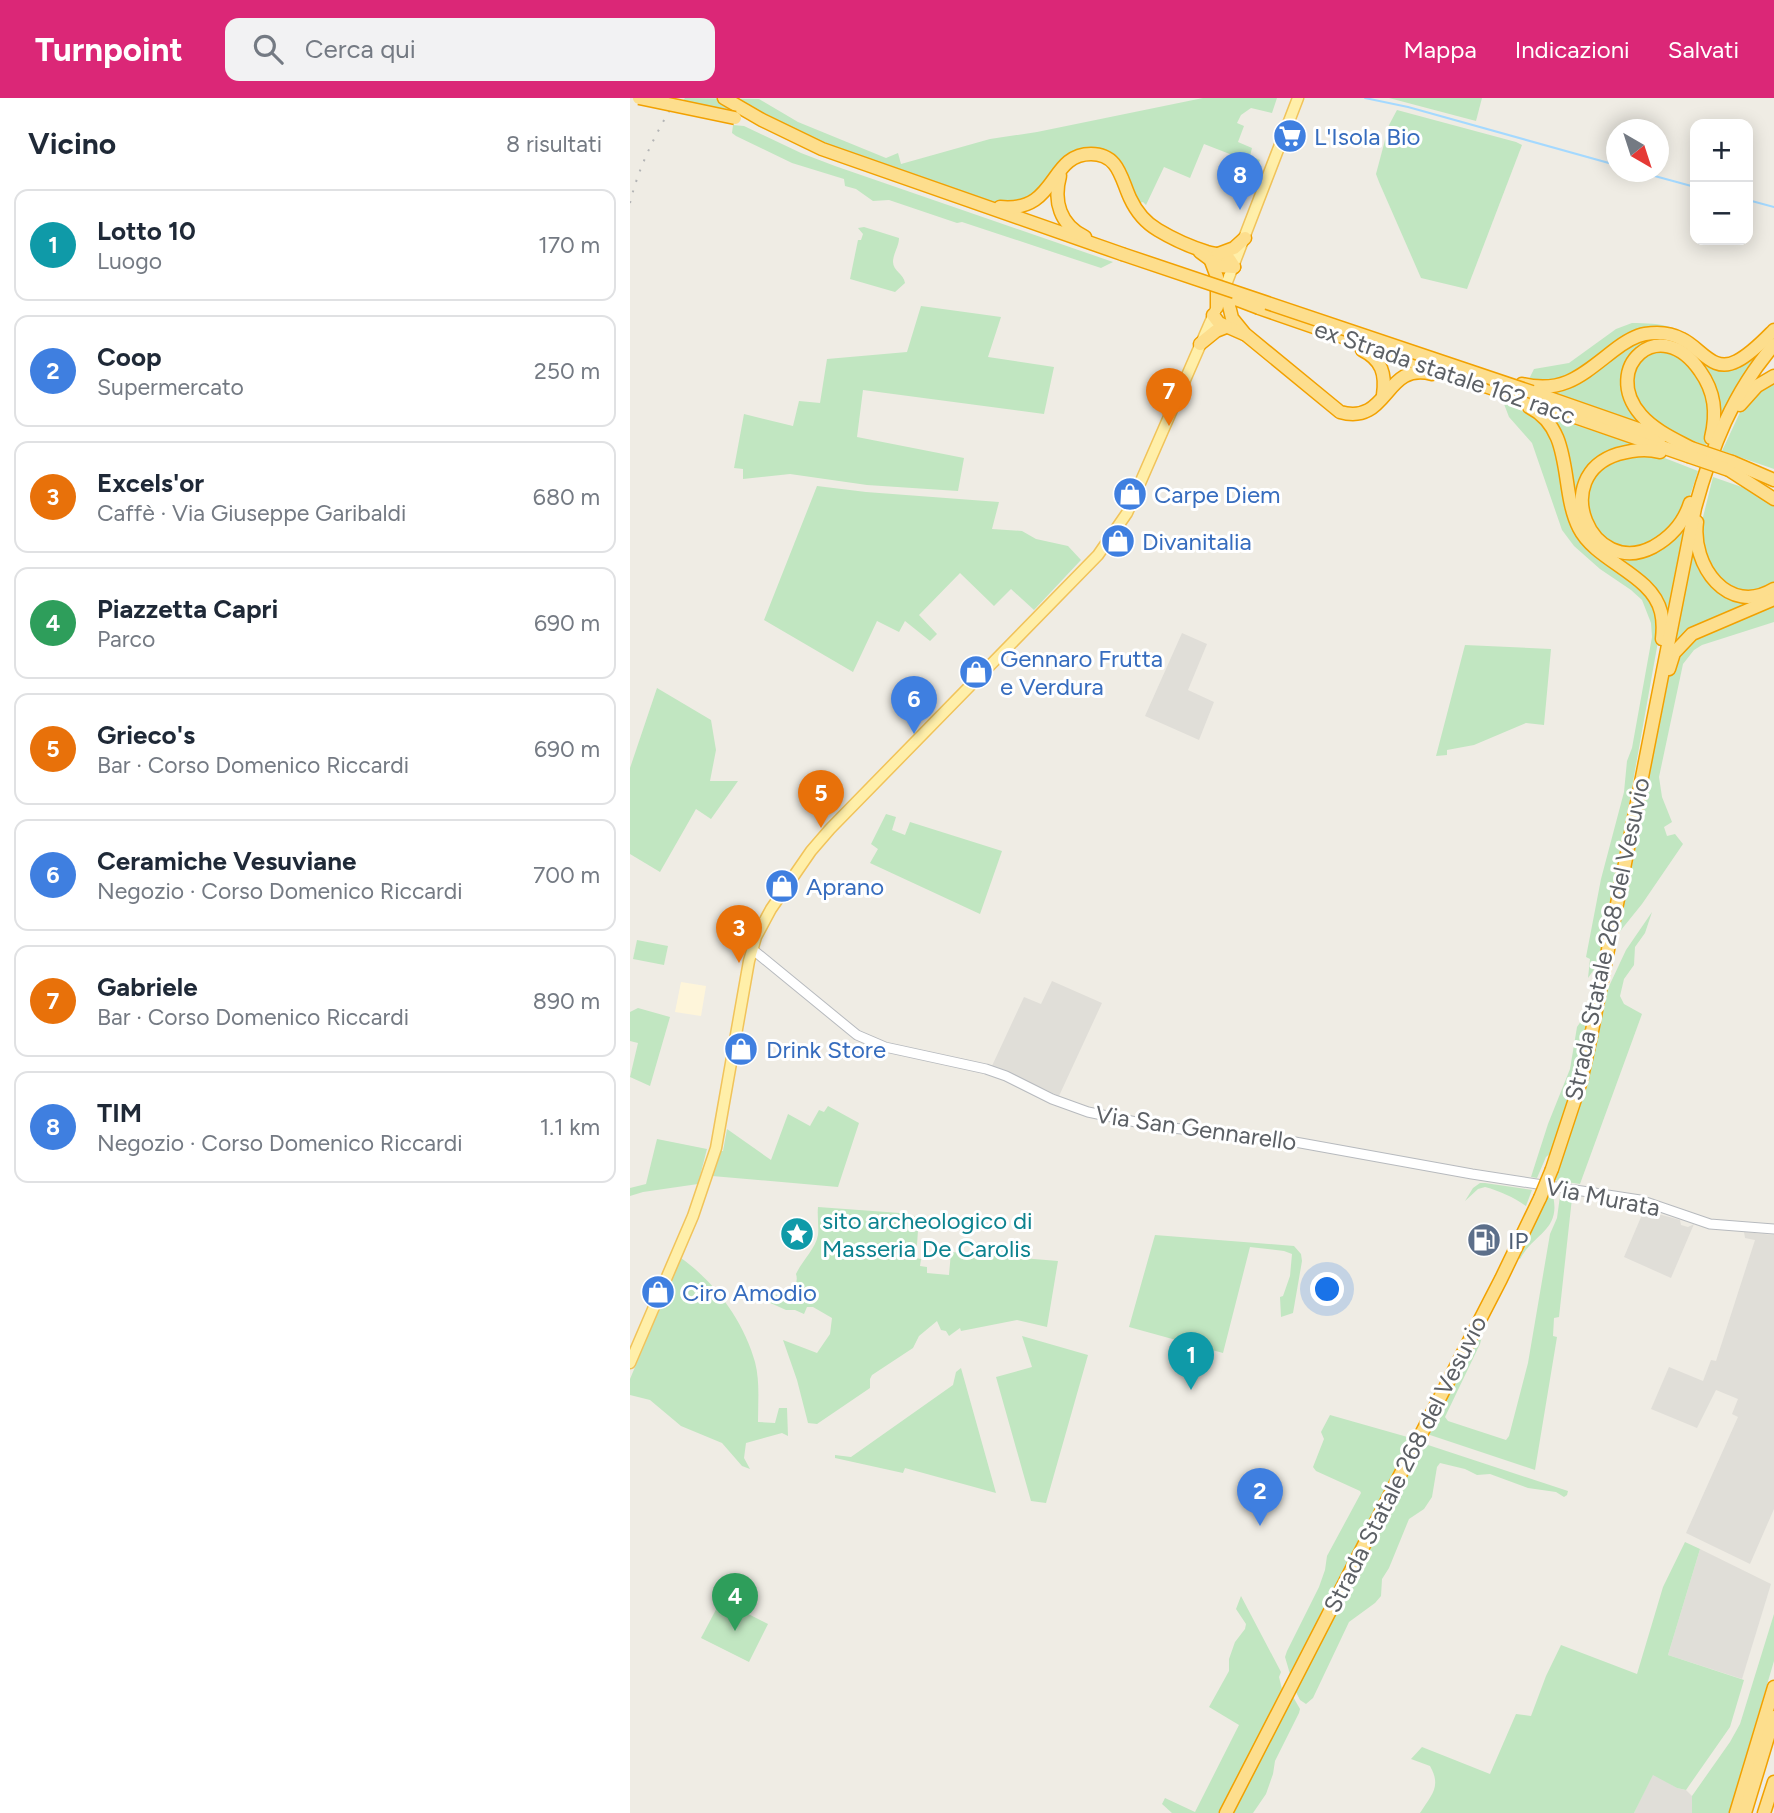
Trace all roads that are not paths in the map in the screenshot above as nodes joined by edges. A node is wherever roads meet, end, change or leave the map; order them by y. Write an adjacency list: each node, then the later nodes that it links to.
1 (639, 98): 4 (highway, bridge)
2 (724, 98): 4 (highway)
3 (1298, 98): 7 (main road)
4 (737, 113): 6 (highway); 8 (highway)
5 (1062, 169): 6 (highway); 8 (highway); 9 (highway)
6 (937, 190): 8 (highway)
7 (1245, 239): 9 (highway); 10 (main road)
8 (1118, 253): 12 (highway, ex Strada statale 162 racc, bridge); 20 (highway, ex Strada statale 162 racc, bridge)
9 (1214, 257): 10 (highway); 13 (highway)
10 (1234, 266): 11 (main road)
11 (1225, 289): 13 (main road); 14 (highway)
12 (1259, 308): 19 (highway, ex Strada statale 162 racc); 21 (highway)
13 (1215, 311): 14 (highway); 16 (main road)
14 (1229, 322): 16 (highway); 21 (highway)
15 (1774, 330): 20 (highway)
16 (1200, 344): 34 (main road)
17 (1774, 345): 22 (highway, Strada Statale 268 del Vesuvio)
18 (1774, 376): 22 (highway)
19 (1495, 390): 21 (highway); 23 (highway, ex Strada statale 162 racc); 32 (highway)
20 (1534, 390): 23 (highway, ex Strada statale 162 racc)
21 (1382, 399)
22 (1714, 447): 26 (highway, Strada Statale 268 del Vesuvio)
23 (1690, 452): 24 (highway, ex Strada statale 162 racc, bridge); 26 (highway); 26 (highway)
24 (1730, 466): 25 (highway); 27 (highway, ex Strada statale 162 racc); 28 (highway, ex Strada statale 162 racc); 29 (highway)
25 (1774, 472)
26 (1705, 475): 30 (highway); 32 (highway, Strada Statale 268 del Vesuvio)
27 (1774, 480)
28 (1774, 489)
29 (1774, 499)
30 (1774, 589)
31 (1774, 599): 33 (highway)
32 (1654, 711): 33 (highway, Strada Statale 268 del Vesuvio)
33 (1650, 733): 41 (highway, Strada Statale 268 del Vesuvio, bridge)
34 (752, 949): 35 (street, Via San Gennarello); 37 (main road)
35 (1472, 1174): 36 (street, Via Murata)
36 (1774, 1229)
37 (630, 1363)
38 (1774, 1687): 42 (highway)
39 (1774, 1717): 43 (highway)
40 (1774, 1782): 44 (highway)
41 (1226, 1813)
42 (1736, 1813)
43 (1745, 1813)
44 (1764, 1813)

